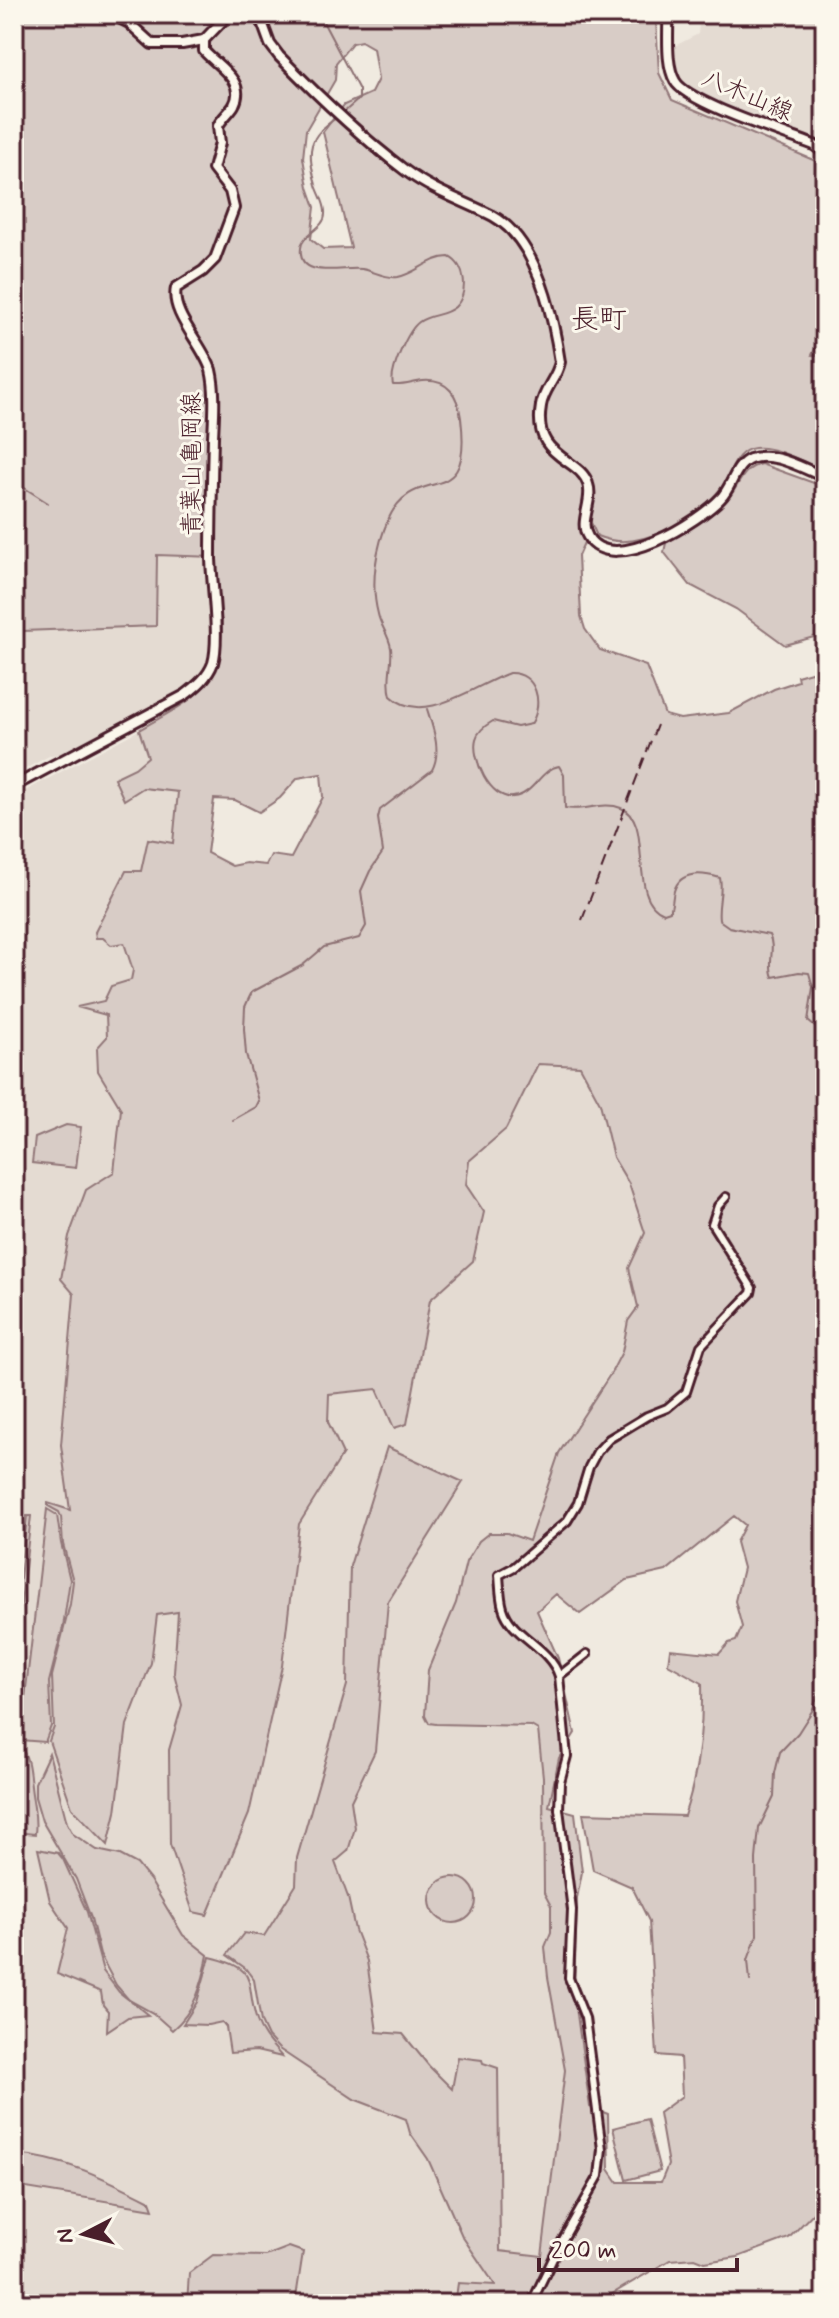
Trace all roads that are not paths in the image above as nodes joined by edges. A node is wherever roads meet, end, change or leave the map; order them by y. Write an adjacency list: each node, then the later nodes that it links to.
1 (111, 14): 5 (street)
2 (229, 14): 5 (street)
3 (259, 14): 7 (street)
4 (668, 14): 6 (street, 八木山線)
5 (204, 40): 8 (street, 青葉山亀岡線)
6 (825, 153)
7 (825, 477)
8 (14, 786)
9 (726, 1197): 11 (street)
10 (587, 1654): 11 (street)
11 (559, 1676): 12 (street)
12 (531, 2304)

